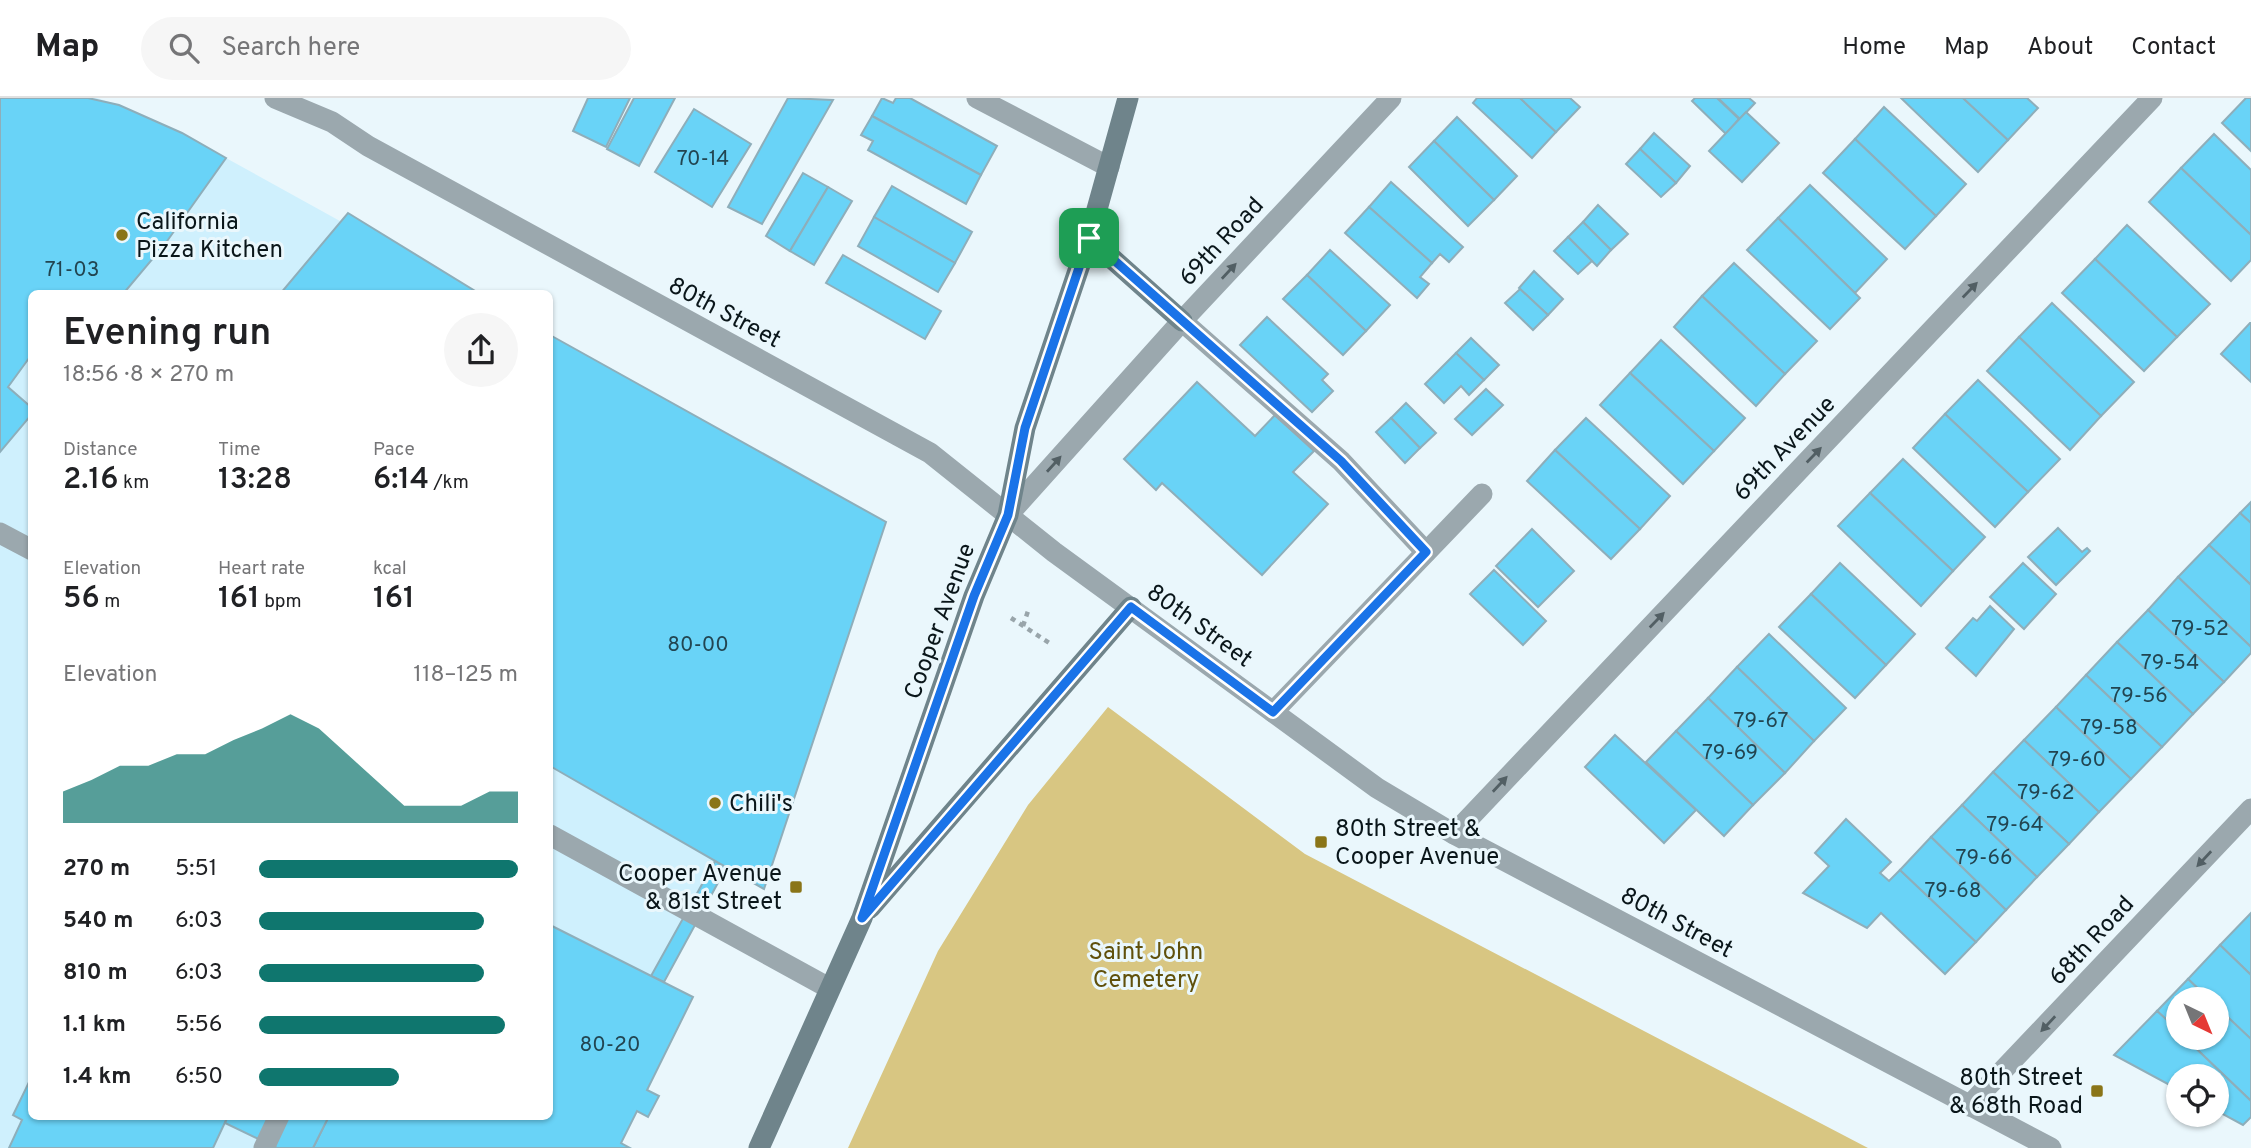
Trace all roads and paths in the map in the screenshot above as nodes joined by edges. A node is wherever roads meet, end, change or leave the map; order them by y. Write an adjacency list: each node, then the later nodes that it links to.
1 (275, 98): 7 (street, 80th Street)
2 (314, 98): 7 (street, 80th Street)
3 (977, 98): 8 (street)
4 (1128, 98): 8 (main road, Cooper Avenue)
5 (1391, 98): 10 (street, 69th Road, one-way to 5)
6 (2152, 98): 23 (street, 69th Avenue, one-way to 6)
7 (332, 122): 12 (street, 80th Street)
8 (1109, 167): 9 (main road, Cooper Avenue)
9 (1089, 238): 10 (main road); 12 (main road, Cooper Avenue)
10 (1182, 321): 12 (street, 69th Road, one-way to 10); 15 (street)
11 (1482, 494): 15 (street)
12 (1008, 515): 16 (street, 80th Street); 25 (main road, Cooper Avenue)
13 (0, 533): 14 (street)
14 (28, 548)
15 (1426, 552): 21 (street)
16 (1131, 607): 21 (street, 80th Street); 25 (main road)
17 (1028, 611): 19 (path)
18 (1011, 618): 19 (path)
19 (1023, 626): 20 (path)
20 (1060, 650)
21 (1273, 712): 23 (street, 80th Street)
22 (2251, 809): 27 (street, 68th Road, one-way to 27)
23 (1454, 834): 27 (street, 80th Street)
24 (553, 837): 26 (street)
25 (862, 918): 26 (main road, Cooper Avenue)
26 (828, 988): 30 (main road, Cooper Avenue)
27 (1969, 1106): 31 (street, 80th Street)
28 (277, 1120): 29 (street)
29 (264, 1148)
30 (759, 1148)
31 (2051, 1148)

